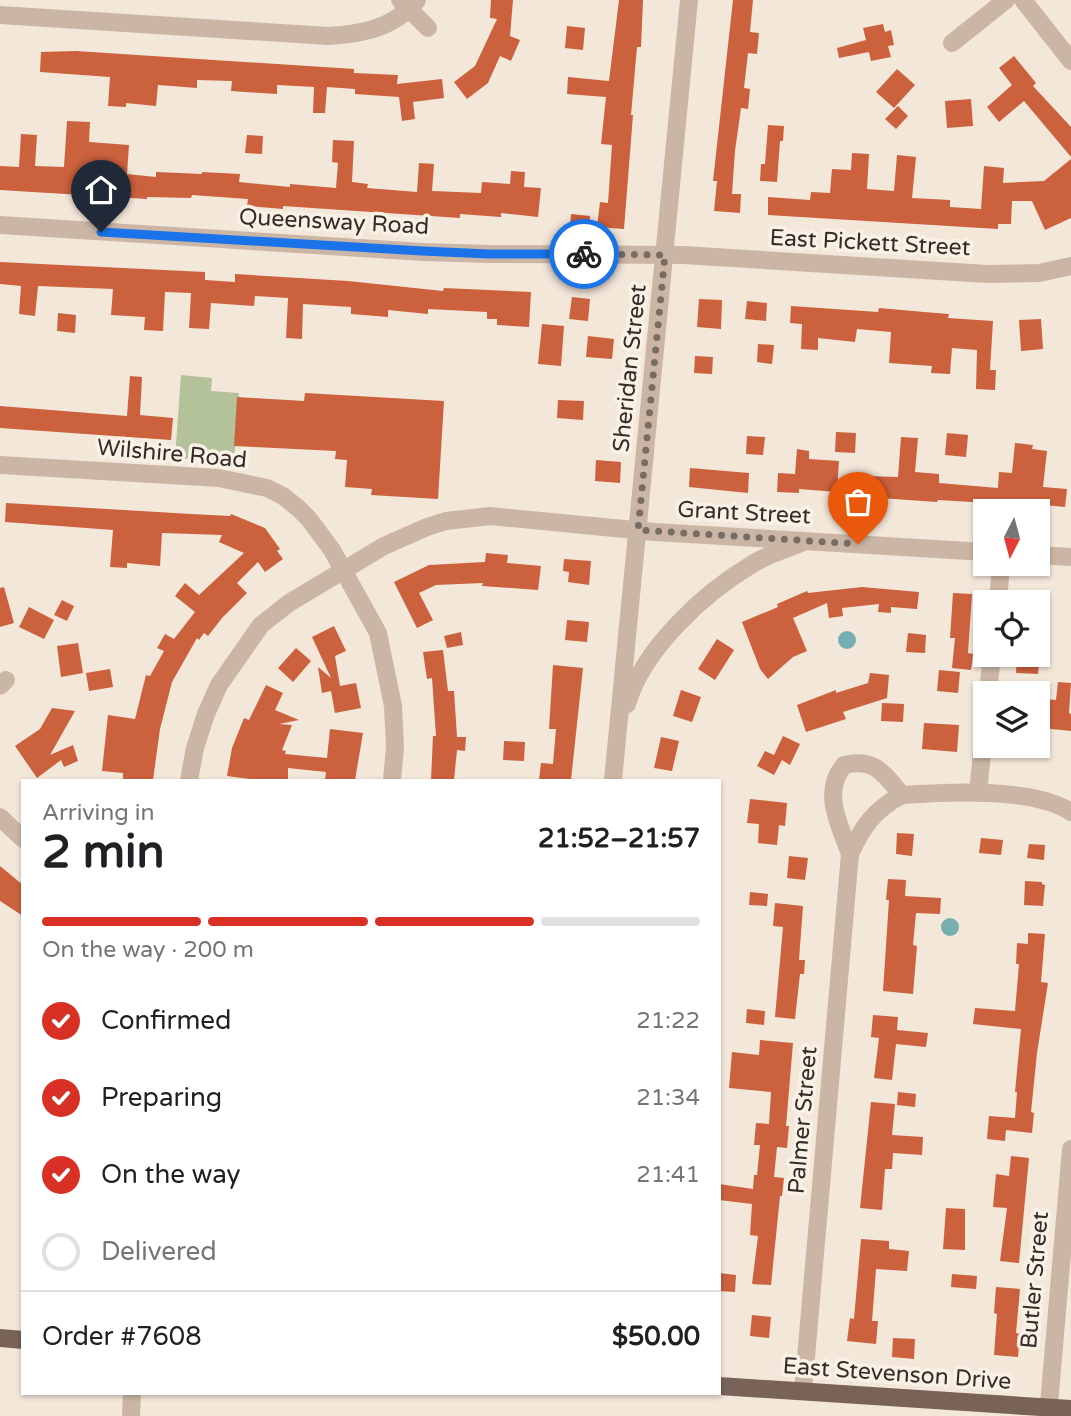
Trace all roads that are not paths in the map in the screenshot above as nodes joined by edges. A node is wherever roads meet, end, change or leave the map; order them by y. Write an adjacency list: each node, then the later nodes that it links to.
1 (689, 0): 10 (street, Sheridan Street)
2 (1006, 0): 7 (street)
3 (1023, 0): 8 (street)
4 (409, 3): 5 (street); 6 (street)
5 (0, 15)
6 (428, 28)
7 (951, 43)
8 (1071, 61)
9 (0, 225): 10 (street, Queensway Road)
10 (665, 255): 11 (street, East Pickett Street); 13 (street, Sheridan Street)
11 (1071, 265)
12 (0, 464): 18 (street, Wilshire Road)
13 (638, 530): 14 (street, Grant Street); 18 (street, Grant Street); 19 (street, Sheridan Street)
14 (807, 540): 15 (street, Grant Street); 19 (street, Sheridan Street)
15 (973, 551)
16 (1050, 556): 17 (street)
17 (1071, 557)
18 (344, 570): 21 (street, Grant Street); 22 (street, Wilshire Road)
19 (616, 741): 23 (street, Sheridan Street)
20 (982, 758): 24 (street)
21 (189, 779)
22 (392, 779)
23 (613, 779)
24 (978, 793): 25 (street); 26 (street)
25 (902, 795): 29 (street, Palmer Street); 29 (street, Palmer Street)
26 (1067, 803)
27 (0, 817): 28 (street)
28 (21, 837)
29 (850, 855): 34 (street, Palmer Street)
30 (1071, 1149): 37 (street, Butler Street)
31 (0, 1338): 32 (main road)
32 (21, 1340)
33 (721, 1386): 34 (main road, East Stevenson Drive)
34 (803, 1391): 37 (main road, East Stevenson Drive)
35 (132, 1395): 38 (street)
36 (1071, 1409): 37 (main road, East Stevenson Drive)
37 (1049, 1412)
38 (131, 1416)

